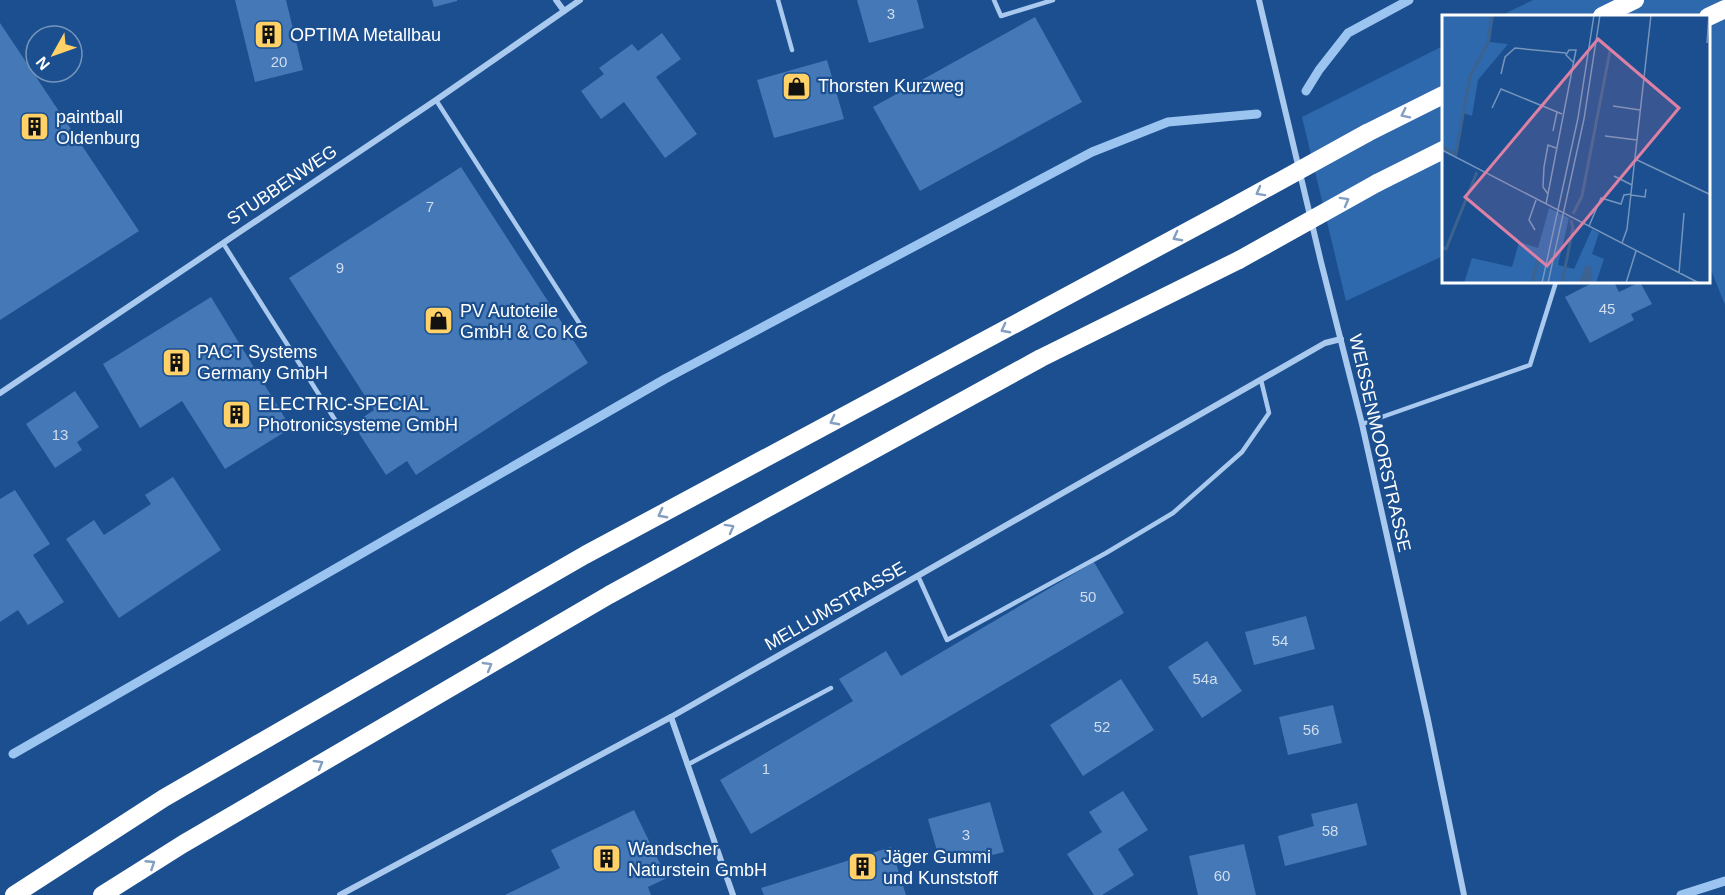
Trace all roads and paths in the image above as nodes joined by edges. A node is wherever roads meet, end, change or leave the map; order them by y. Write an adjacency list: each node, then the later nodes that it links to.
1 (556, 0): 9 (street)
2 (580, 0): 9 (street, STUBBENWEG)
3 (778, 0): 12 (lane)
4 (994, 0): 5 (lane)
5 (1053, 0)
6 (1259, 0): 19 (street, WEISSENMOORSTRASSE)
7 (1635, 0): 10 (highway)
8 (1725, 9): 11 (highway)
9 (564, 10): 14 (street, STUBBENWEG)
10 (1604, 15)
11 (1710, 16)
12 (792, 51)
13 (1442, 96): 28 (highway, one-way to 28, bridge)
14 (436, 100): 16 (street, STUBBENWEG); 18 (lane)
15 (1442, 150): 29 (highway, one-way to 15, bridge)
16 (223, 243): 21 (street, STUBBENWEG); 23 (lane)
17 (1555, 284): 22 (lane)
18 (583, 328)
19 (1341, 339): 20 (street, MELLUMSTRASSE); 22 (street, WEISSENMOORSTRASSE)
20 (1261, 380): 24 (street, MELLUMSTRASSE); 24 (lane)
21 (0, 393)
22 (1362, 424): 32 (street, WEISSENMOORSTRASSE)
23 (344, 434)
24 (918, 576): 26 (street, MELLUMSTRASSE)
25 (831, 687): 27 (lane)
26 (671, 717): 27 (street); 30 (street, MELLUMSTRASSE)
27 (687, 765): 31 (street)
28 (14, 895)
29 (102, 895)
30 (340, 895)
31 (733, 895)
32 (1464, 895)

